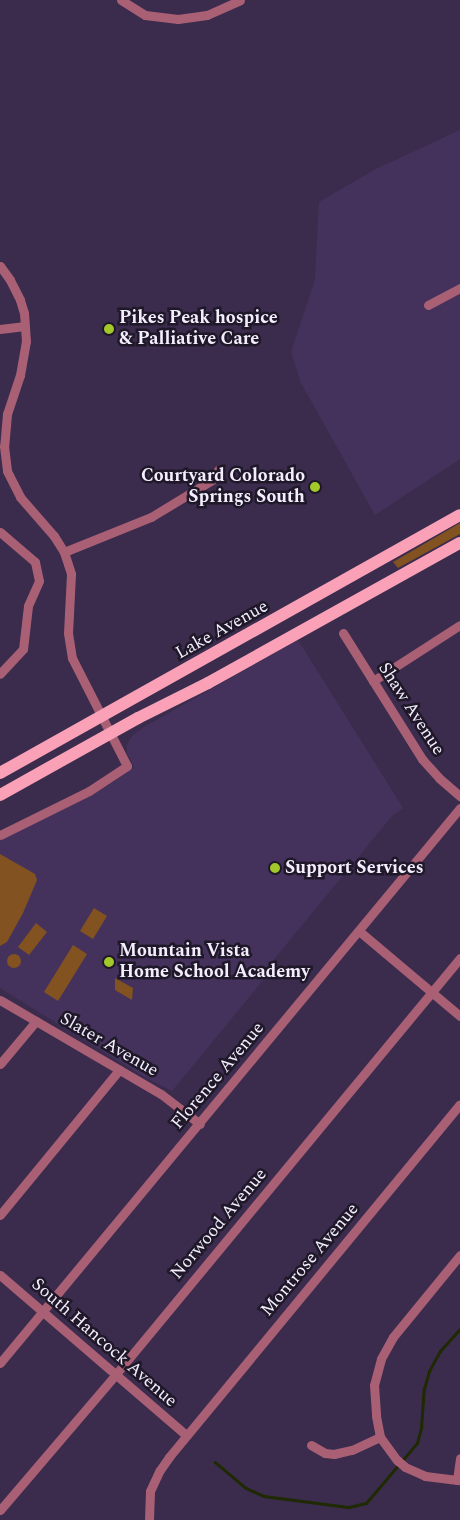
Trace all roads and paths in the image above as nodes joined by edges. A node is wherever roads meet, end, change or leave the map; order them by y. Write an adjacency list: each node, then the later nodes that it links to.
1 (120, 0): 2 (street)
2 (240, 0)
3 (0, 266): 6 (street)
4 (460, 288): 5 (street)
5 (428, 305)
6 (25, 326): 7 (street); 12 (street)
7 (0, 329)
8 (218, 470): 12 (street)
9 (460, 515): 17 (main road, Lake Avenue)
10 (0, 532): 15 (street)
11 (460, 543): 18 (main road)
12 (64, 552): 17 (street)
13 (460, 626): 16 (street)
14 (343, 633): 16 (street, Shaw Avenue)
15 (0, 674)
16 (373, 681): 21 (street, Shaw Avenue)
17 (101, 716): 18 (street); 19 (main road, Lake Avenue)
18 (111, 734): 20 (main road); 23 (street)
19 (0, 773)
20 (0, 796)
21 (460, 796)
22 (460, 808): 24 (street, Florence Avenue)
23 (0, 835)
24 (359, 931): 26 (street); 33 (street, Florence Avenue)
25 (460, 958): 26 (street, Norwood Avenue)
26 (432, 992): 28 (street); 41 (street, Norwood Avenue)
27 (0, 1000): 29 (street, Slater Avenue)
28 (460, 1016)
29 (36, 1021): 30 (street); 31 (street, Slater Avenue)
30 (0, 1064)
31 (119, 1070): 33 (street, Slater Avenue); 34 (street)
32 (460, 1104): 42 (street, Montrose Avenue)
33 (200, 1124): 37 (street, Florence Avenue)
34 (0, 1215)
35 (460, 1255): 40 (street)
36 (0, 1275): 37 (street, South Hancock Avenue)
37 (43, 1313): 38 (street, Florence Avenue); 41 (street, South Hancock Avenue)
38 (0, 1363)
39 (366, 1370): 40 (street)
40 (376, 1372): 43 (street)
41 (116, 1374): 42 (street, South Hancock Avenue); 47 (street, Norwood Avenue)
42 (186, 1435): 48 (street, Montrose Avenue)
43 (380, 1437): 44 (street); 46 (street)
44 (311, 1445)
45 (460, 1458): 46 (street)
46 (459, 1480)
47 (0, 1510)
48 (149, 1520)

